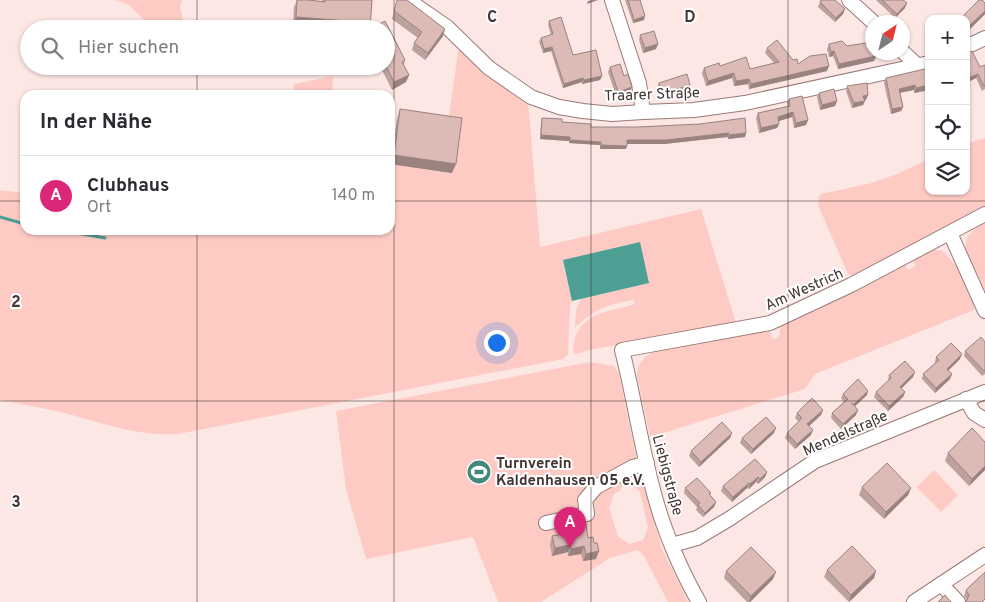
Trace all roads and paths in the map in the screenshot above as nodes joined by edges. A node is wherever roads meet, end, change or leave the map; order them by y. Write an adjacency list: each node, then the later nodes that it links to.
1 (408, 0): 9 (street, Traarer Straße)
2 (612, 0): 9 (street)
3 (849, 0): 4 (street)
4 (865, 15)
5 (985, 38): 6 (street)
6 (970, 45)
7 (910, 56): 8 (street)
8 (924, 64): 9 (street, Traarer Straße)
9 (643, 112)
10 (985, 214): 11 (street, Am Westrich)
11 (950, 233): 12 (street); 13 (street, Am Westrich)
12 (985, 311)
13 (622, 350): 17 (street, Liebigstraße)
14 (985, 392): 15 (street, Mendelstraße)
15 (966, 399): 16 (street); 19 (street, Mendelstraße)
16 (985, 420)
17 (647, 463): 18 (street); 19 (street, Liebigstraße)
18 (546, 523)
19 (672, 545): 22 (street, Liebigstraße)
20 (985, 554): 21 (street)
21 (941, 584): 23 (street); 24 (street)
22 (699, 602)
23 (914, 602)
24 (958, 602)

